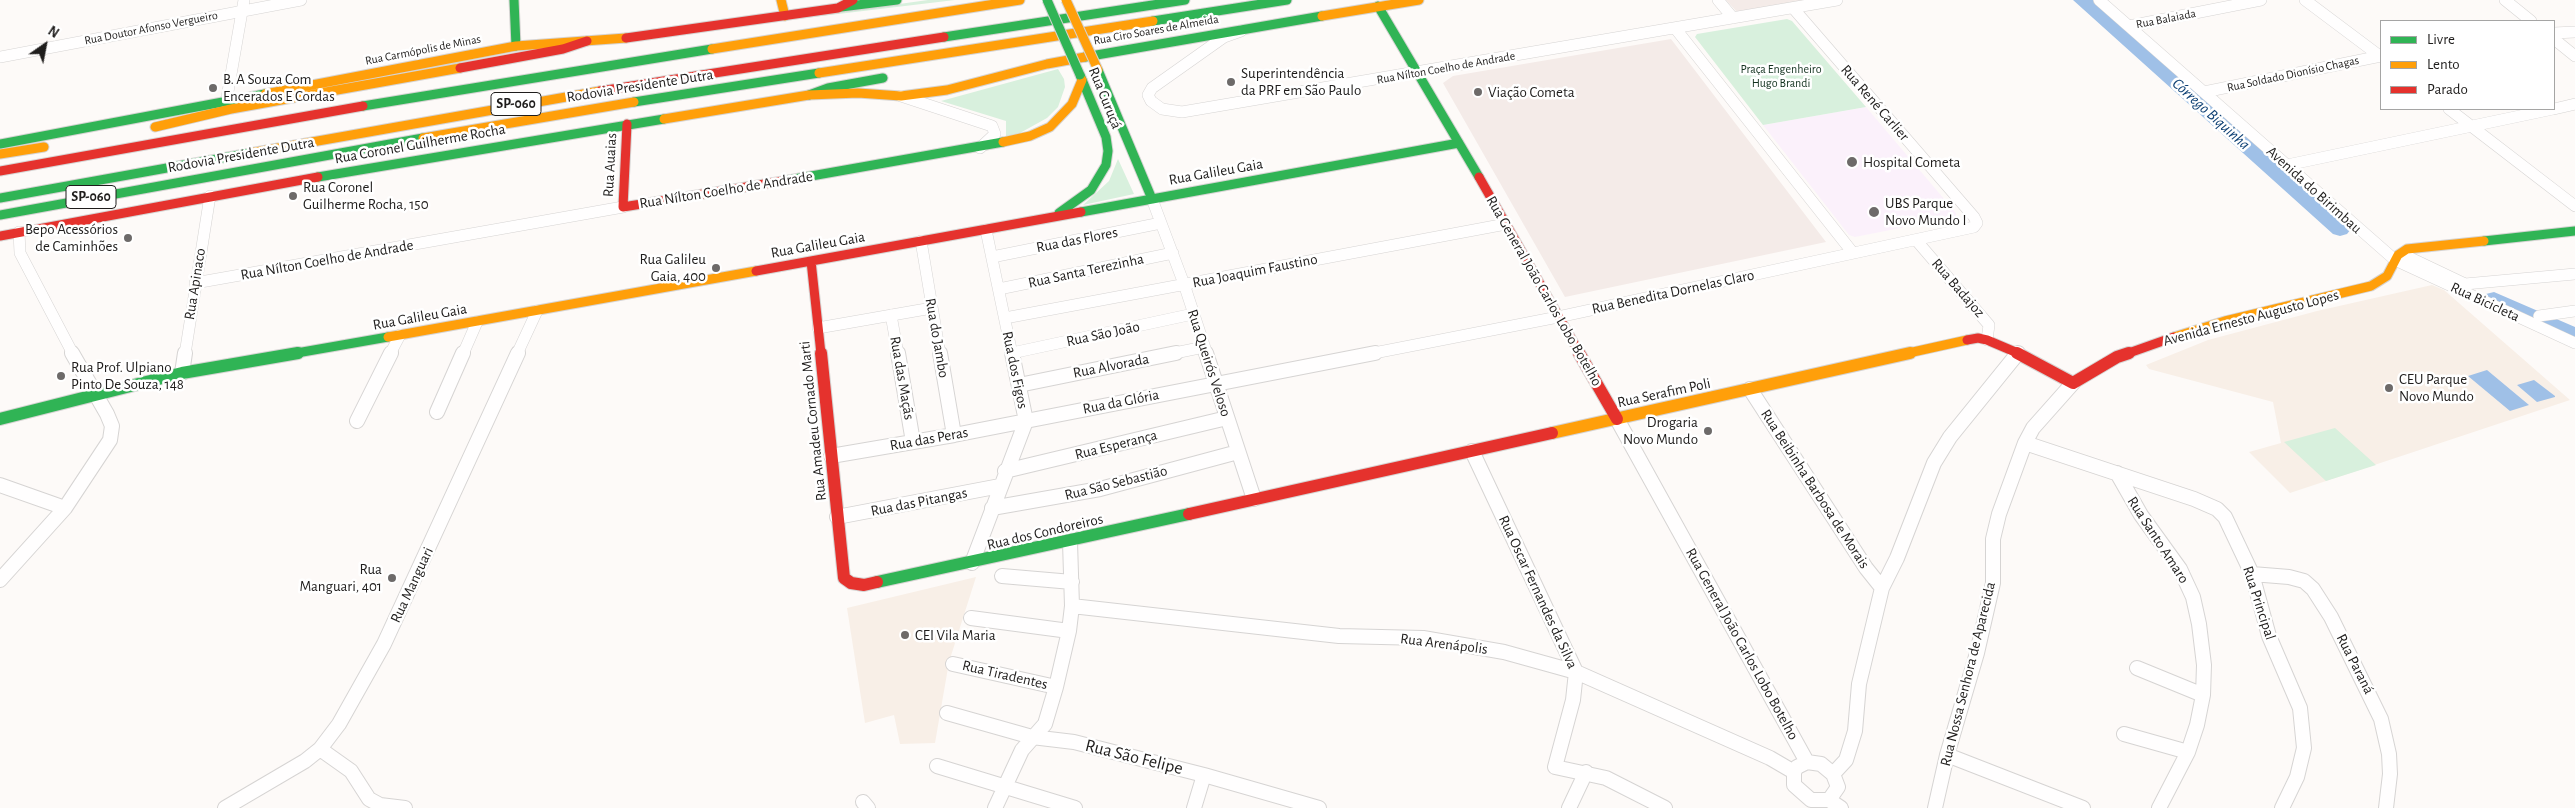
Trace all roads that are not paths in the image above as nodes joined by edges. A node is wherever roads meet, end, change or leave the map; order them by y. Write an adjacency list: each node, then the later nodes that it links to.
1 (244, 0): 25 (street)
2 (301, 0): 25 (street, Rua Doutor Afonso Vergueiro)
3 (514, 0): 36 (main road)
4 (781, 0): 26 (main road)
5 (853, 0): 23 (main road, Rua Carmópolis de Minas)
6 (896, 0): 23 (main road)
7 (1001, 0): 38 (main road)
8 (1006, 0): 9 (main road)
9 (1019, 0): 64 (main road, Rodovia Presidente Dutra / SP-060)
10 (1048, 0): 46 (main road, Rua Curuçá, bridge)
11 (1066, 0): 69 (main road, Rua Curuçá, bridge)
12 (1128, 0): 58 (main road, Rodovia Presidente Dutra / SP-060)
13 (1186, 0): 68 (main road, Rodovia Presidente Dutra / SP-060)
14 (1286, 0): 37 (main road); 65 (main road, Rodovia Presidente Dutra / SP-060)
15 (1419, 0): 22 (main road, Rua Ciro Soares de Almeida)
16 (1718, 0): 27 (street)
17 (1837, 0): 24 (street, Rua Nílton Coelho de Andrade)
18 (2099, 0): 29 (street, Avenida do Birimbau)
19 (2262, 0): 29 (street, Rua Balaiada)
20 (2305, 0): 40 (street)
21 (2505, 0): 28 (street)
22 (1378, 6): 31 (main road, Rua Ciro Soares de Almeida); 44 (main road, Rua General João Carlos Lobo Botelho)
23 (838, 8): 26 (main road, Rua Carmópolis de Minas)
24 (1793, 8): 27 (street, Rua Nílton Coelho de Andrade); 74 (street, Rua René Carlier)
25 (242, 11): 43 (street, Rua Doutor Afonso Vergueiro); 50 (street)
26 (785, 16): 35 (main road, Rua Carmópolis de Minas)
27 (1733, 18): 30 (street, Rua Nílton Coelho de Andrade)
28 (2530, 20)
29 (2129, 26): 47 (street, Avenida do Birimbau)
30 (1674, 28): 44 (street, Rua Nílton Coelho de Andrade); 85 (street)
31 (1242, 29): 44 (street, Rua Nílton Coelho de Andrade); 49 (main road, Rua Ciro Soares de Almeida)
32 (2575, 32): 33 (street)
33 (2555, 33)
34 (2555, 40): 42 (street)
35 (588, 41): 36 (main road, Rua Carmópolis de Minas); 57 (main road)
36 (516, 46): 50 (main road, Rua Carmópolis de Minas)
37 (1056, 49)
38 (612, 51)
39 (584, 55): 57 (main road)
40 (2380, 55)
41 (2380, 56): 47 (street, Rua Soldado Dionísio Chagas)
42 (2575, 56)
43 (0, 57)
44 (1420, 73): 59 (main road, Rua General João Carlos Lobo Botelho)
45 (896, 76): 48 (main road)
46 (1081, 77): 61 (main road, Rua Nílton Coelho de Andrade); 73 (main road, Rua Curuçá)
47 (2204, 92): 63 (street, Avenida do Birimbau)
48 (809, 94): 49 (main road, Rua Coronel Guilherme Rocha); 55 (main road, Rua Coronel Guilherme Rocha)
49 (901, 96): 61 (street, Rua Coronel Guilherme Rocha)
50 (226, 103): 60 (main road, Rua Carmópolis de Minas)
51 (2575, 104): 52 (street)
52 (2555, 109)
53 (2450, 110): 56 (street)
54 (2548, 110): 56 (street)
55 (627, 124): 67 (main road, Rua Coronel Guilherme Rocha); 71 (main road, Rua Auaias)
56 (2472, 126): 63 (street); 70 (street)
57 (155, 127): 62 (main road)
58 (284, 134): 64 (main road); 66 (main road, Rodovia Presidente Dutra / SP-060)
59 (1459, 143): 69 (main road, Rua Galileu Gaia); 76 (main road, Rua General João Carlos Lobo Botelho)
60 (0, 144)
61 (980, 148): 71 (main road, Rua Nílton Coelho de Andrade)
62 (0, 154)
63 (2287, 165): 87 (street, Avenida do Birimbau)
64 (3, 177)
65 (183, 181): 72 (main road, Rodovia Presidente Dutra / SP-060); 77 (main road)
66 (0, 189)
67 (210, 196): 79 (main road, Rua Coronel Guilherme Rocha); 90 (street, Rua Apinaco)
68 (0, 198)
69 (1152, 199): 73 (main road, Rua Galileu Gaia); 75 (street, Rua Queirós Veloso)
70 (2575, 206)
71 (623, 207): 90 (street, Rua Nílton Coelho de Andrade)
72 (0, 214)
73 (1052, 218): 78 (main road, Rua Galileu Gaia)
74 (1976, 220): 82 (street, Rua Benedita Dornelas Claro)
75 (1161, 222): 84 (street, Rua Queirós Veloso); 86 (street, Rua das Flores)
76 (1506, 224): 91 (street, Rua Joaquim Faustino); 99 (main road, Rua General João Carlos Lobo Botelho)
77 (0, 226)
78 (986, 230): 83 (main road, Rua Galileu Gaia); 86 (street, Rua dos Figos)
79 (19, 232): 81 (main road, Rua Coronel Guilherme Rocha); 114 (street)
80 (2575, 232): 87 (main road)
81 (0, 236)
82 (1916, 240): 85 (street, Rua Benedita Dornelas Claro); 104 (street, Rua Badajoz)
83 (921, 241): 88 (main road, Rua Galileu Gaia); 93 (street, Rua do Jambo)
84 (1173, 253): 91 (street, Rua Queirós Veloso); 92 (street, Rua Santa Terezinha)
85 (1853, 253): 99 (street, Rua Benedita Dornelas Claro)
86 (992, 256): 92 (street, Rua dos Figos)
87 (2398, 257): 89 (street); 105 (street, Rua Bicicleta); 110 (main road, Avenida Ernesto Augusto Lopes)
88 (811, 261): 94 (main road, Rua Galileu Gaia); 102 (main road, Rua Amadeu Cornado Marti)
89 (2575, 274)
90 (196, 283): 109 (street, Rua Apinaco)
91 (1184, 284): 96 (street, Rua Queirós Veloso); 100 (street, Rua Joaquim Faustino)
92 (999, 289): 100 (street, Rua dos Figos)
93 (932, 308): 97 (street); 121 (street, Rua do Jambo)
94 (538, 311): 101 (main road, Rua Galileu Gaia); 154 (street, Rua Manguari)
95 (2575, 311): 98 (street)
96 (1193, 314): 106 (street, Rua Queirós Veloso); 107 (street, Rua São João)
97 (891, 315): 102 (street); 122 (street, Rua das Maçãs)
98 (2539, 316)
99 (1558, 317): 111 (street, Rua Benedita Dornelas Claro); 117 (main road, Rua General João Carlos Lobo Botelho)
100 (1005, 318): 107 (street, Rua dos Figos)
101 (477, 322): 103 (main road, Rua Galileu Gaia); 115 (street)
102 (818, 328): 126 (main road, Rua Amadeu Cornado Marti)
103 (400, 335): 109 (main road, Rua Galileu Gaia); 120 (street)
104 (1987, 340): 108 (main road, Rua Serafim Poli); 113 (main road, Rua Serafim Poli)
105 (2575, 343)
106 (1204, 347): 111 (street, Rua Queirós Veloso); 112 (street, Rua Alvorada)
107 (1012, 353): 112 (street, Rua dos Figos)
108 (2018, 353): 110 (main road, Rua Serafim Poli); 142 (street)
109 (182, 373): 114 (main road, Rua Galileu Gaia)
110 (2073, 382): 123 (street, Rua Nossa Senhora de Aparecida)
111 (1217, 383): 116 (street, Rua Queirós Veloso); 119 (street, Rua da Glória)
112 (1019, 385): 119 (street, Rua dos Figos)
113 (1750, 389): 117 (main road, Rua Serafim Poli); 142 (street, Rua Beibinha Barbosa de Morais)
114 (96, 395): 118 (main road, Rua Galileu Gaia); 132 (street)
115 (437, 412)
116 (1227, 418): 125 (street, Rua Queirós Veloso); 127 (street, Rua Esperança)
117 (1617, 418): 124 (main road, Rua Serafim Poli); 157 (street, Rua General João Carlos Lobo Botelho)
118 (0, 419)
119 (1026, 421): 121 (street, Rua das Peras); 127 (street, Rua dos Figos)
120 (357, 422)
121 (954, 435): 122 (street, Rua das Peras)
122 (914, 442): 126 (street, Rua das Peras)
123 (2025, 443): 128 (street, Rua Principal); 156 (street, Rua Nossa Senhora de Aparecida)
124 (1472, 451): 131 (main road, Rua Serafim Poli); 148 (street, Rua Oscar Fernandes da Silva)
125 (1238, 452): 131 (street, Rua Queirós Veloso); 133 (street, Rua São Sebastião)
126 (831, 456): 134 (main road, Rua Amadeu Cornado Marti)
127 (1005, 471): 130 (street, Rua dos Figos)
128 (2116, 473): 137 (street, Rua Principal); 150 (street, Rua Santo Amaro)
129 (0, 485): 132 (street)
130 (1000, 486): 133 (street, Rua dos Figos); 134 (street, Rua das Pitangas)
131 (1254, 499): 135 (main road, Rua dos Condoreiros)
132 (66, 508): 140 (street)
133 (992, 508): 136 (street, Rua dos Figos)
134 (837, 517): 139 (main road, Rua Amadeu Cornado Marti)
135 (1070, 542): 136 (main road, Rua dos Condoreiros); 141 (street)
136 (972, 563): 139 (main road, Rua dos Condoreiros)
137 (2252, 574): 176 (street, Rua Principal); 177 (street, Rua Paraná)
138 (1002, 576): 141 (street)
139 (844, 578)
140 (0, 580)
141 (1072, 582): 143 (street)
142 (1882, 588): 161 (street)
143 (1072, 606): 145 (street); 148 (street, Rua Arenápolis)
144 (971, 618): 145 (street)
145 (1069, 631): 149 (street)
146 (953, 664): 149 (street, Rua Tiradentes)
147 (2137, 668): 150 (street)
148 (1576, 672): 159 (street, Rua Oscar Fernandes da Silva); 160 (street, Rua Arenápolis)
149 (1056, 687): 153 (street)
150 (2203, 695): 155 (street, Rua Santo Amaro)
151 (947, 713): 153 (street, Rua São Felipe)
152 (2124, 734): 155 (street)
153 (1032, 737): 162 (street, Rua São Felipe); 163 (street)
154 (320, 749): 165 (street, Rua Manguari); 166 (street)
155 (2188, 752): 175 (street, Rua Santo Amaro)
156 (1947, 755): 173 (street, Rua Nossa Senhora de Aparecida); 174 (street)
157 (1807, 762): 160 (street); 161 (street)
158 (937, 766): 163 (street)
159 (1586, 772): 171 (street); 172 (street)
160 (1794, 772): 164 (street)
161 (1833, 774): 164 (street)
162 (1204, 775): 169 (street); 170 (street, Rua São Felipe)
163 (1006, 788): 167 (street); 168 (street)
164 (1835, 804)
165 (225, 808)
166 (405, 808)
167 (995, 808)
168 (1075, 808)
169 (1194, 808)
170 (1319, 808)
171 (1569, 808)
172 (1665, 808)
173 (1935, 808)
174 (2083, 808)
175 (2159, 808)
176 (2282, 808)
177 (2386, 808)

